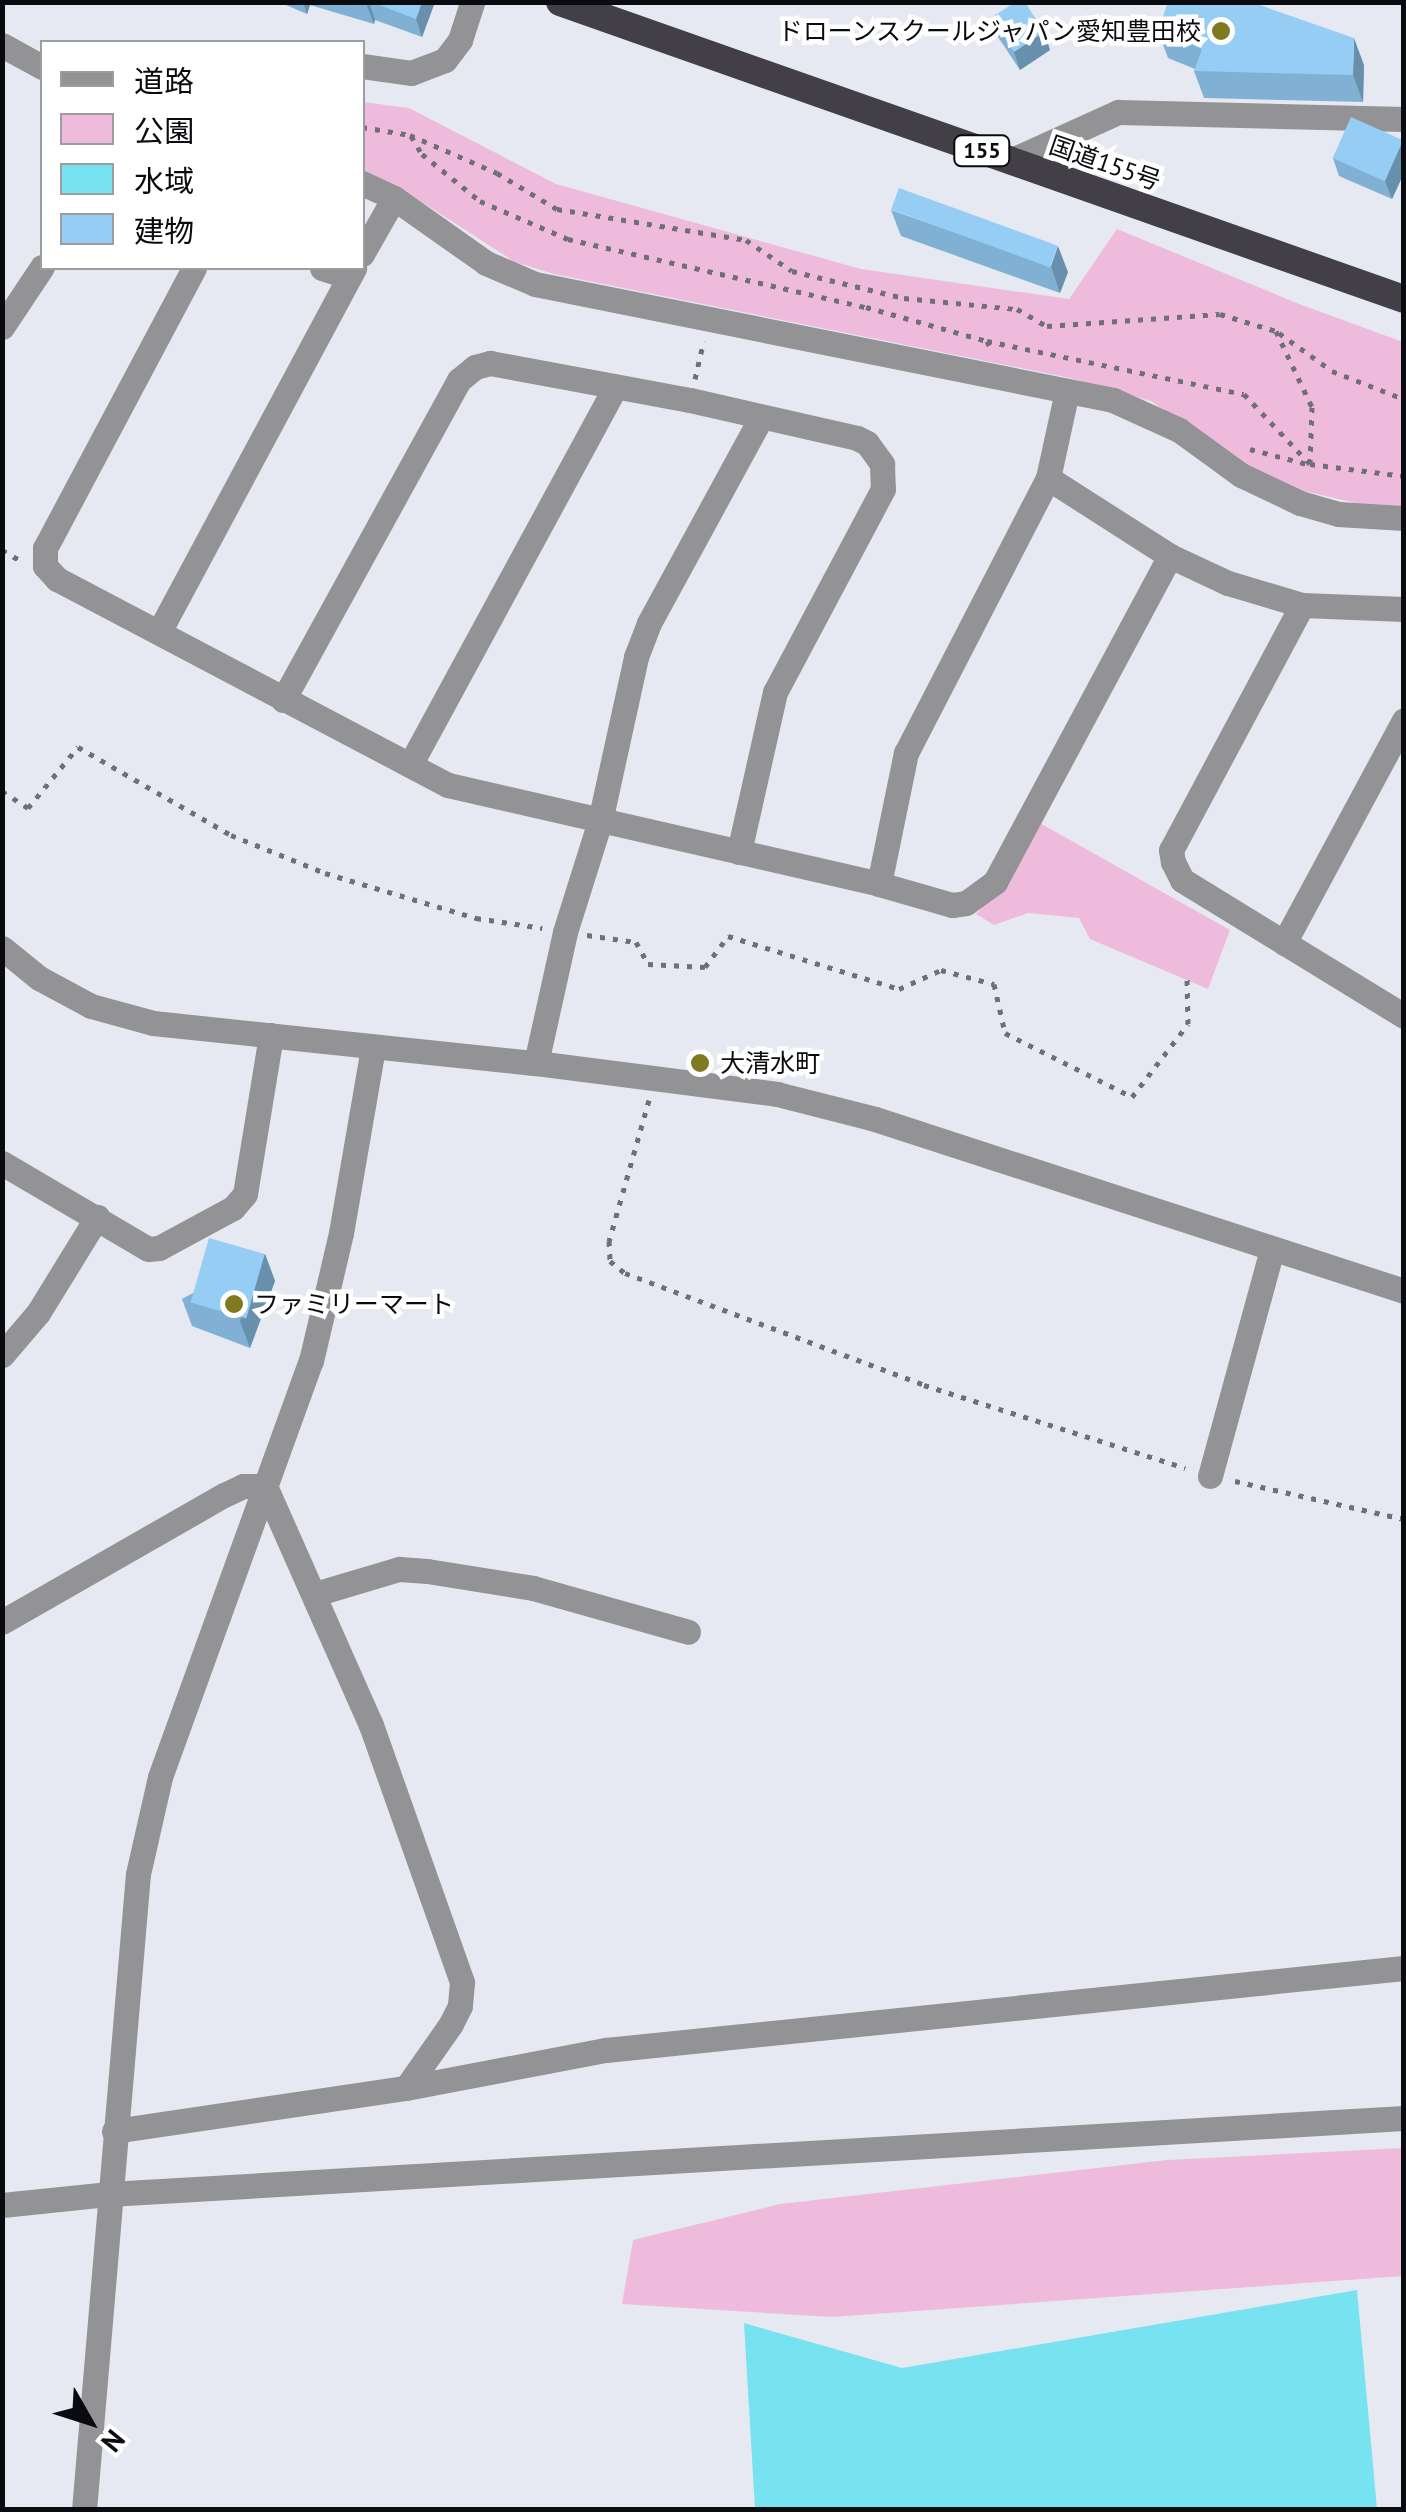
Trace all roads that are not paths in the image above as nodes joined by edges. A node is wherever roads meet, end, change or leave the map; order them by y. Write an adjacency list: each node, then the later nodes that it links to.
1 (472, 2): 6 (street)
2 (560, 2): 3 (highway, 国道155号 / 155)
3 (616, 11): 8 (highway, 国道155号 / 155)
4 (2, 46): 5 (street)
5 (40, 66)
6 (365, 66)
7 (1404, 118): 8 (street)
8 (1010, 161): 15 (highway, 国道155号 / 155)
9 (365, 184): 10 (street)
10 (394, 198): 11 (street); 18 (street)
11 (365, 249)
12 (40, 270): 16 (street)
13 (193, 270): 25 (street)
14 (352, 272): 25 (street)
15 (1404, 299)
16 (2, 327)
17 (615, 387): 19 (street); 26 (street); 28 (street)
18 (1068, 391): 20 (street); 21 (street)
19 (760, 418): 29 (street); 30 (street)
20 (1048, 478): 22 (street); 31 (street)
21 (1404, 518)
22 (1170, 556): 23 (street); 31 (street)
23 (1302, 605): 24 (street); 32 (street)
24 (1404, 609)
25 (160, 630): 26 (street)
26 (283, 700): 28 (street)
27 (1404, 720): 32 (street)
28 (410, 766): 29 (street)
29 (600, 821): 30 (street); 37 (street)
30 (739, 852): 31 (street)
31 (879, 884)
32 (1284, 942): 34 (street)
33 (2, 948): 35 (street)
34 (1404, 1016)
35 (271, 1035): 36 (street); 39 (street)
36 (373, 1047): 37 (street); 44 (street)
37 (536, 1063): 40 (street)
38 (2, 1163): 39 (street)
39 (96, 1217): 42 (street)
40 (1272, 1249): 41 (street); 43 (street)
41 (1404, 1292)
42 (2, 1355)
43 (1210, 1476)
44 (264, 1486): 45 (street); 46 (street); 51 (street)
45 (315, 1594): 47 (street); 49 (street)
46 (4, 1619)
47 (688, 1632)
48 (1404, 1968): 49 (street)
49 (406, 2088): 51 (street)
50 (1404, 2118): 53 (street)
51 (114, 2131): 53 (street)
52 (2, 2186): 54 (street)
53 (109, 2194): 54 (street); 55 (street)
54 (3, 2205)
55 (84, 2510)

